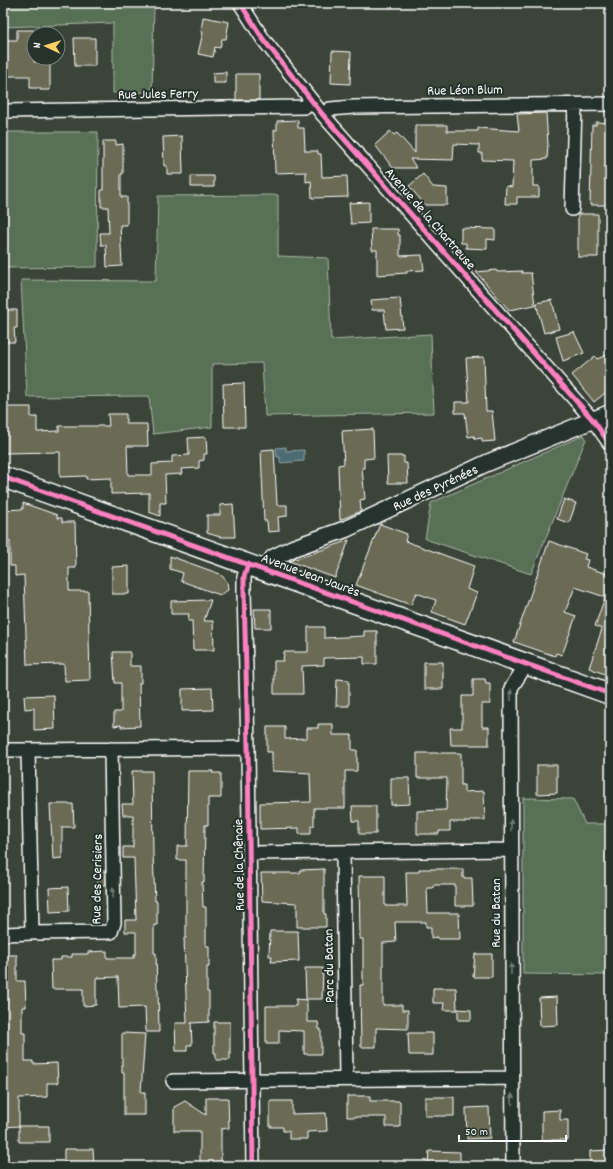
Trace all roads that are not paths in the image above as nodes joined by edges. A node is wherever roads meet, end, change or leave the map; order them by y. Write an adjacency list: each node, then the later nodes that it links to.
1 (240, 3): 2 (street, Avenue de la Chartreuse)
2 (312, 101): 5 (street, Rue Jules Ferry); 6 (street, Avenue de la Chartreuse)
3 (574, 104): 4 (street, Rue Léon Blum); 6 (street, Rue Léon Blum); 7 (street)
4 (610, 104)
5 (3, 111)
6 (323, 115): 9 (street, Avenue de la Chartreuse)
7 (572, 209)
8 (610, 413): 9 (street, Rue des Pyrénées)
9 (593, 420): 10 (street, Avenue de la Chartreuse); 13 (street, Rue des Pyrénées)
10 (610, 444)
11 (3, 477): 12 (main road, Avenue Jean Jaurès)
12 (248, 564): 13 (main road, Avenue Jean Jaurès); 17 (street, Rue de la Chênaie)
13 (267, 571): 14 (main road, Avenue Jean Jaurès)
14 (526, 665): 15 (main road, Avenue Jean Jaurès); 20 (street, Rue du Batan, one-way to 14)
15 (610, 694)
16 (111, 748): 17 (street); 19 (street); 23 (street, Rue des Cerisiers, one-way to 16)
17 (248, 748): 21 (street, Rue de la Chênaie)
18 (3, 750): 19 (street)
19 (28, 750): 23 (street)
20 (511, 850): 22 (street); 25 (street, Rue du Batan, one-way to 20)
21 (250, 853): 22 (street); 27 (street, Rue de la Chênaie)
22 (342, 853): 26 (street, Parc du Batan)
23 (32, 933): 24 (street, Rue des Cerisiers)
24 (3, 934)
25 (511, 1078): 26 (street); 30 (street, Rue du Batan, one-way to 25)
26 (346, 1079): 27 (street)
27 (252, 1080): 28 (street); 29 (street, Rue de la Chênaie)
28 (174, 1081)
29 (253, 1166)
30 (513, 1166)

